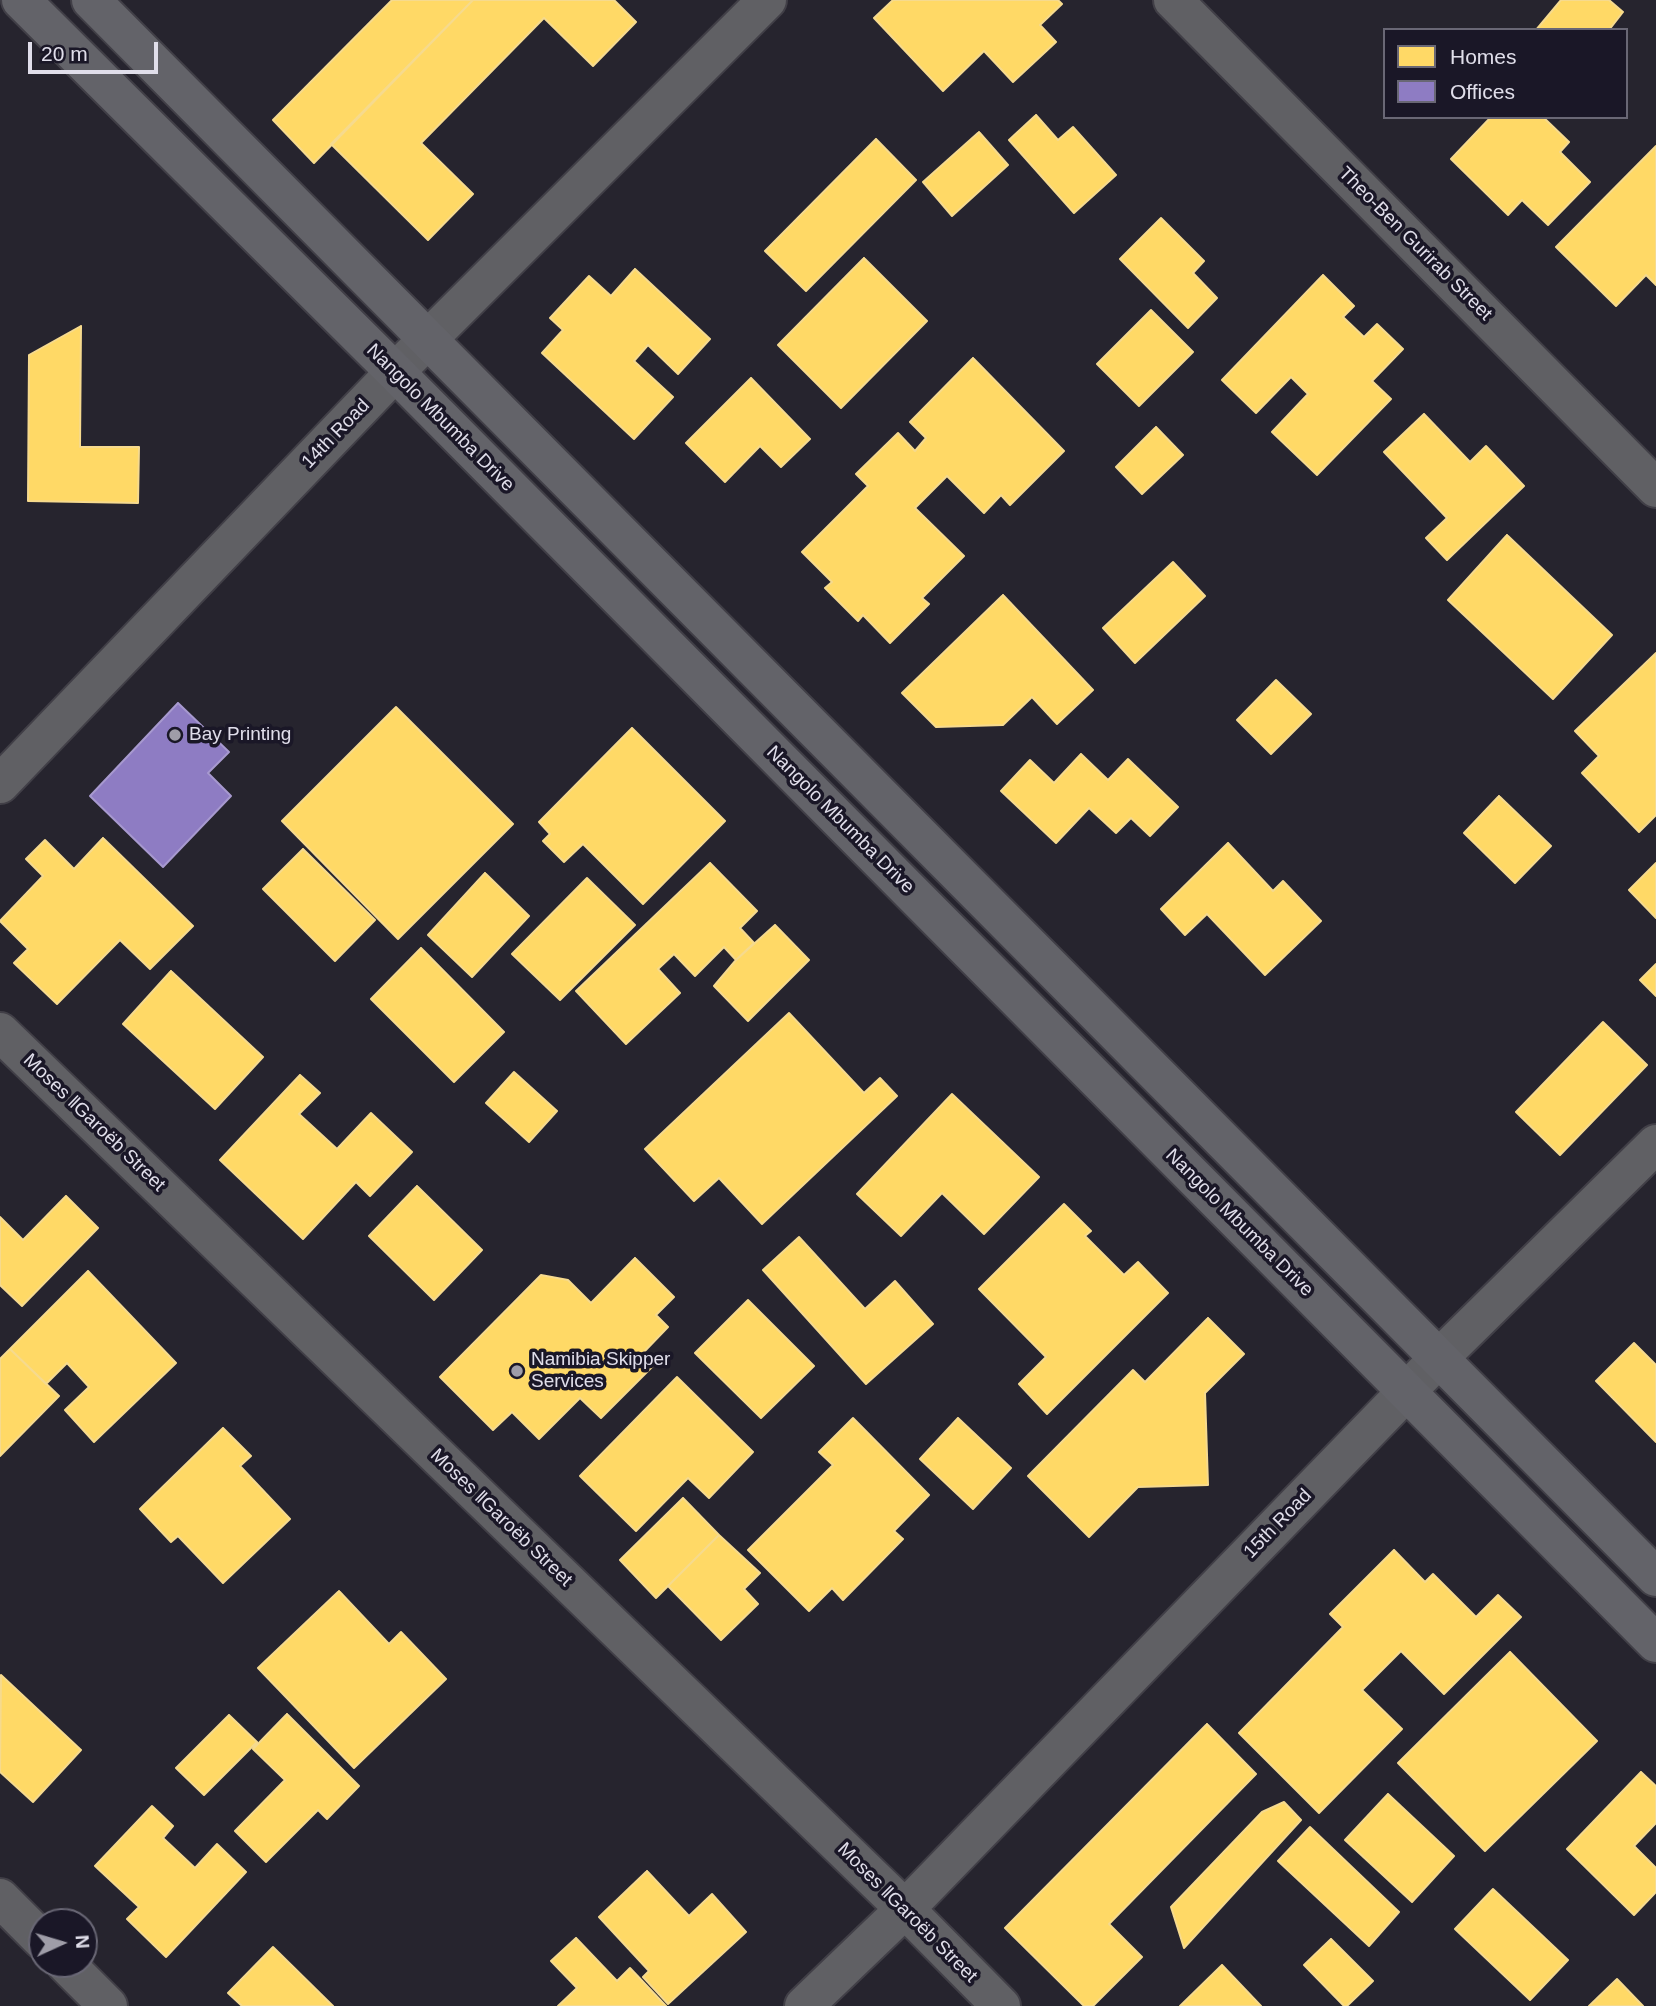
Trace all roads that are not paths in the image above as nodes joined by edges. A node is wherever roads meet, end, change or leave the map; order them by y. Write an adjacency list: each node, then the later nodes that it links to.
1 (20, 0): 6 (street, Nangolo Mbumba Drive)
2 (91, 0): 5 (street)
3 (767, 0): 5 (street, 14th Road)
4 (1173, 0): 7 (street, Theo-Ben Gurirab Street)
5 (429, 340): 6 (street, 14th Road); 11 (street)
6 (395, 372): 8 (street, 14th Road); 12 (street, Nangolo Mbumba Drive)
7 (1656, 488)
8 (0, 785)
9 (0, 1032): 16 (street, Moses ǁGaroëb Street)
10 (1656, 1144): 11 (street, 15th Road)
11 (1438, 1358): 12 (street, 15th Road); 13 (street)
12 (1406, 1391): 14 (street, Nangolo Mbumba Drive); 16 (street, 15th Road)
13 (1656, 1577)
14 (1656, 1643)
15 (0, 1898): 17 (street)
16 (905, 1909): 20 (street, 15th Road); 21 (street, Moses ǁGaroëb Street)
17 (28, 1926)
18 (80, 1978): 19 (street)
19 (108, 2006)
20 (804, 2006)
21 (1001, 2006)

